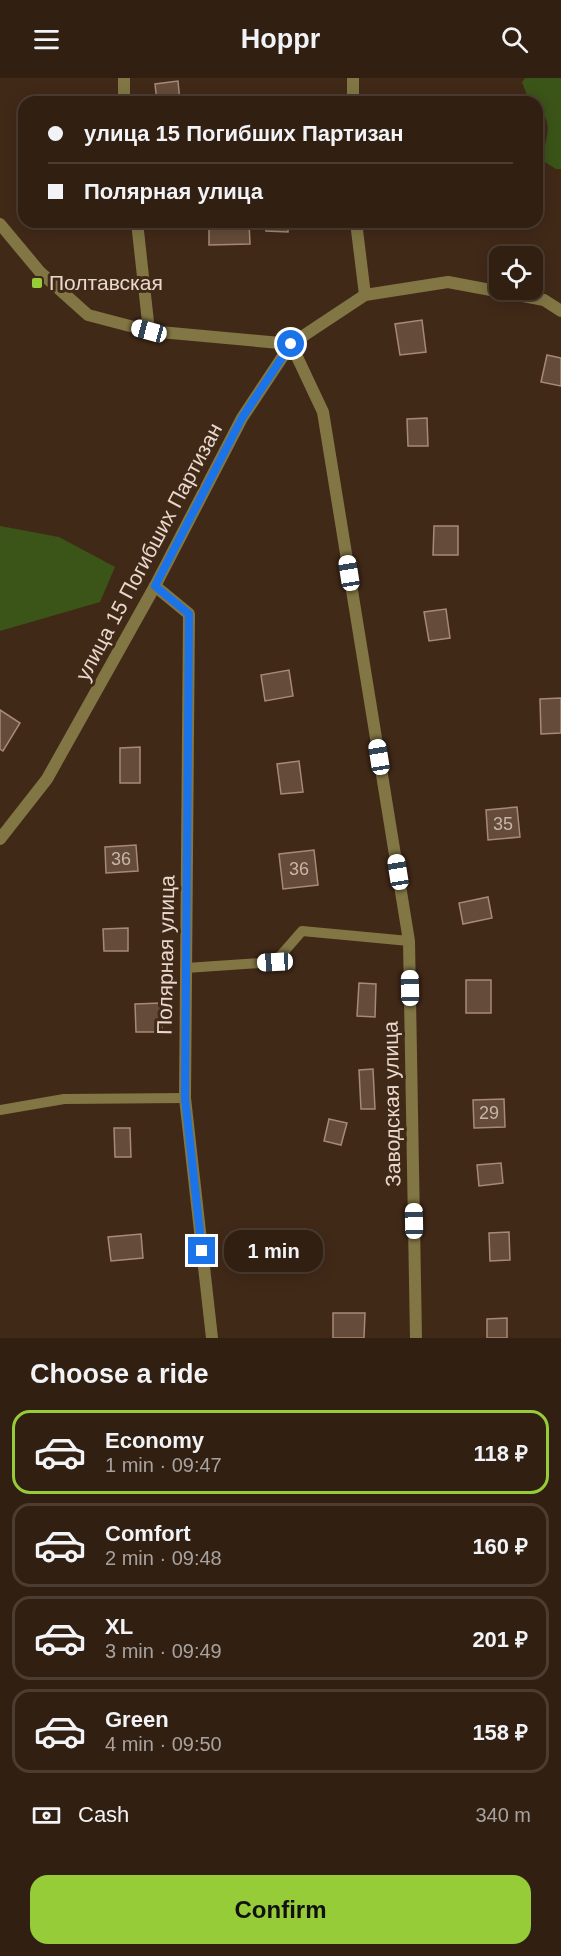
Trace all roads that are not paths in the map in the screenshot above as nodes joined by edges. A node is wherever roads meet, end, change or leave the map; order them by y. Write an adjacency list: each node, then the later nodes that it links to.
1 (124, 78): 3 (street)
2 (353, 78): 4 (street)
3 (124, 96)
4 (353, 96)
5 (1, 228): 10 (street)
6 (138, 228): 10 (street)
7 (357, 228): 8 (street)
8 (365, 295): 9 (street, улица 15 Погибших Партизан); 11 (street, улица 15 Погибших Партизан)
9 (561, 311)
10 (149, 331): 11 (street)
11 (291, 344): 12 (street, улица 15 Погибших Партизан); 14 (street, Заводская улица)
12 (155, 586): 13 (street, улица 15 Погибших Партизан); 15 (street, Полярная улица)
13 (0, 839)
14 (409, 941): 15 (lane); 19 (street, Заводская улица)
15 (186, 968): 16 (street, Полярная улица)
16 (185, 1098): 17 (lane); 18 (street, Полярная улица)
17 (0, 1110)
18 (212, 1338)
19 (416, 1338)

